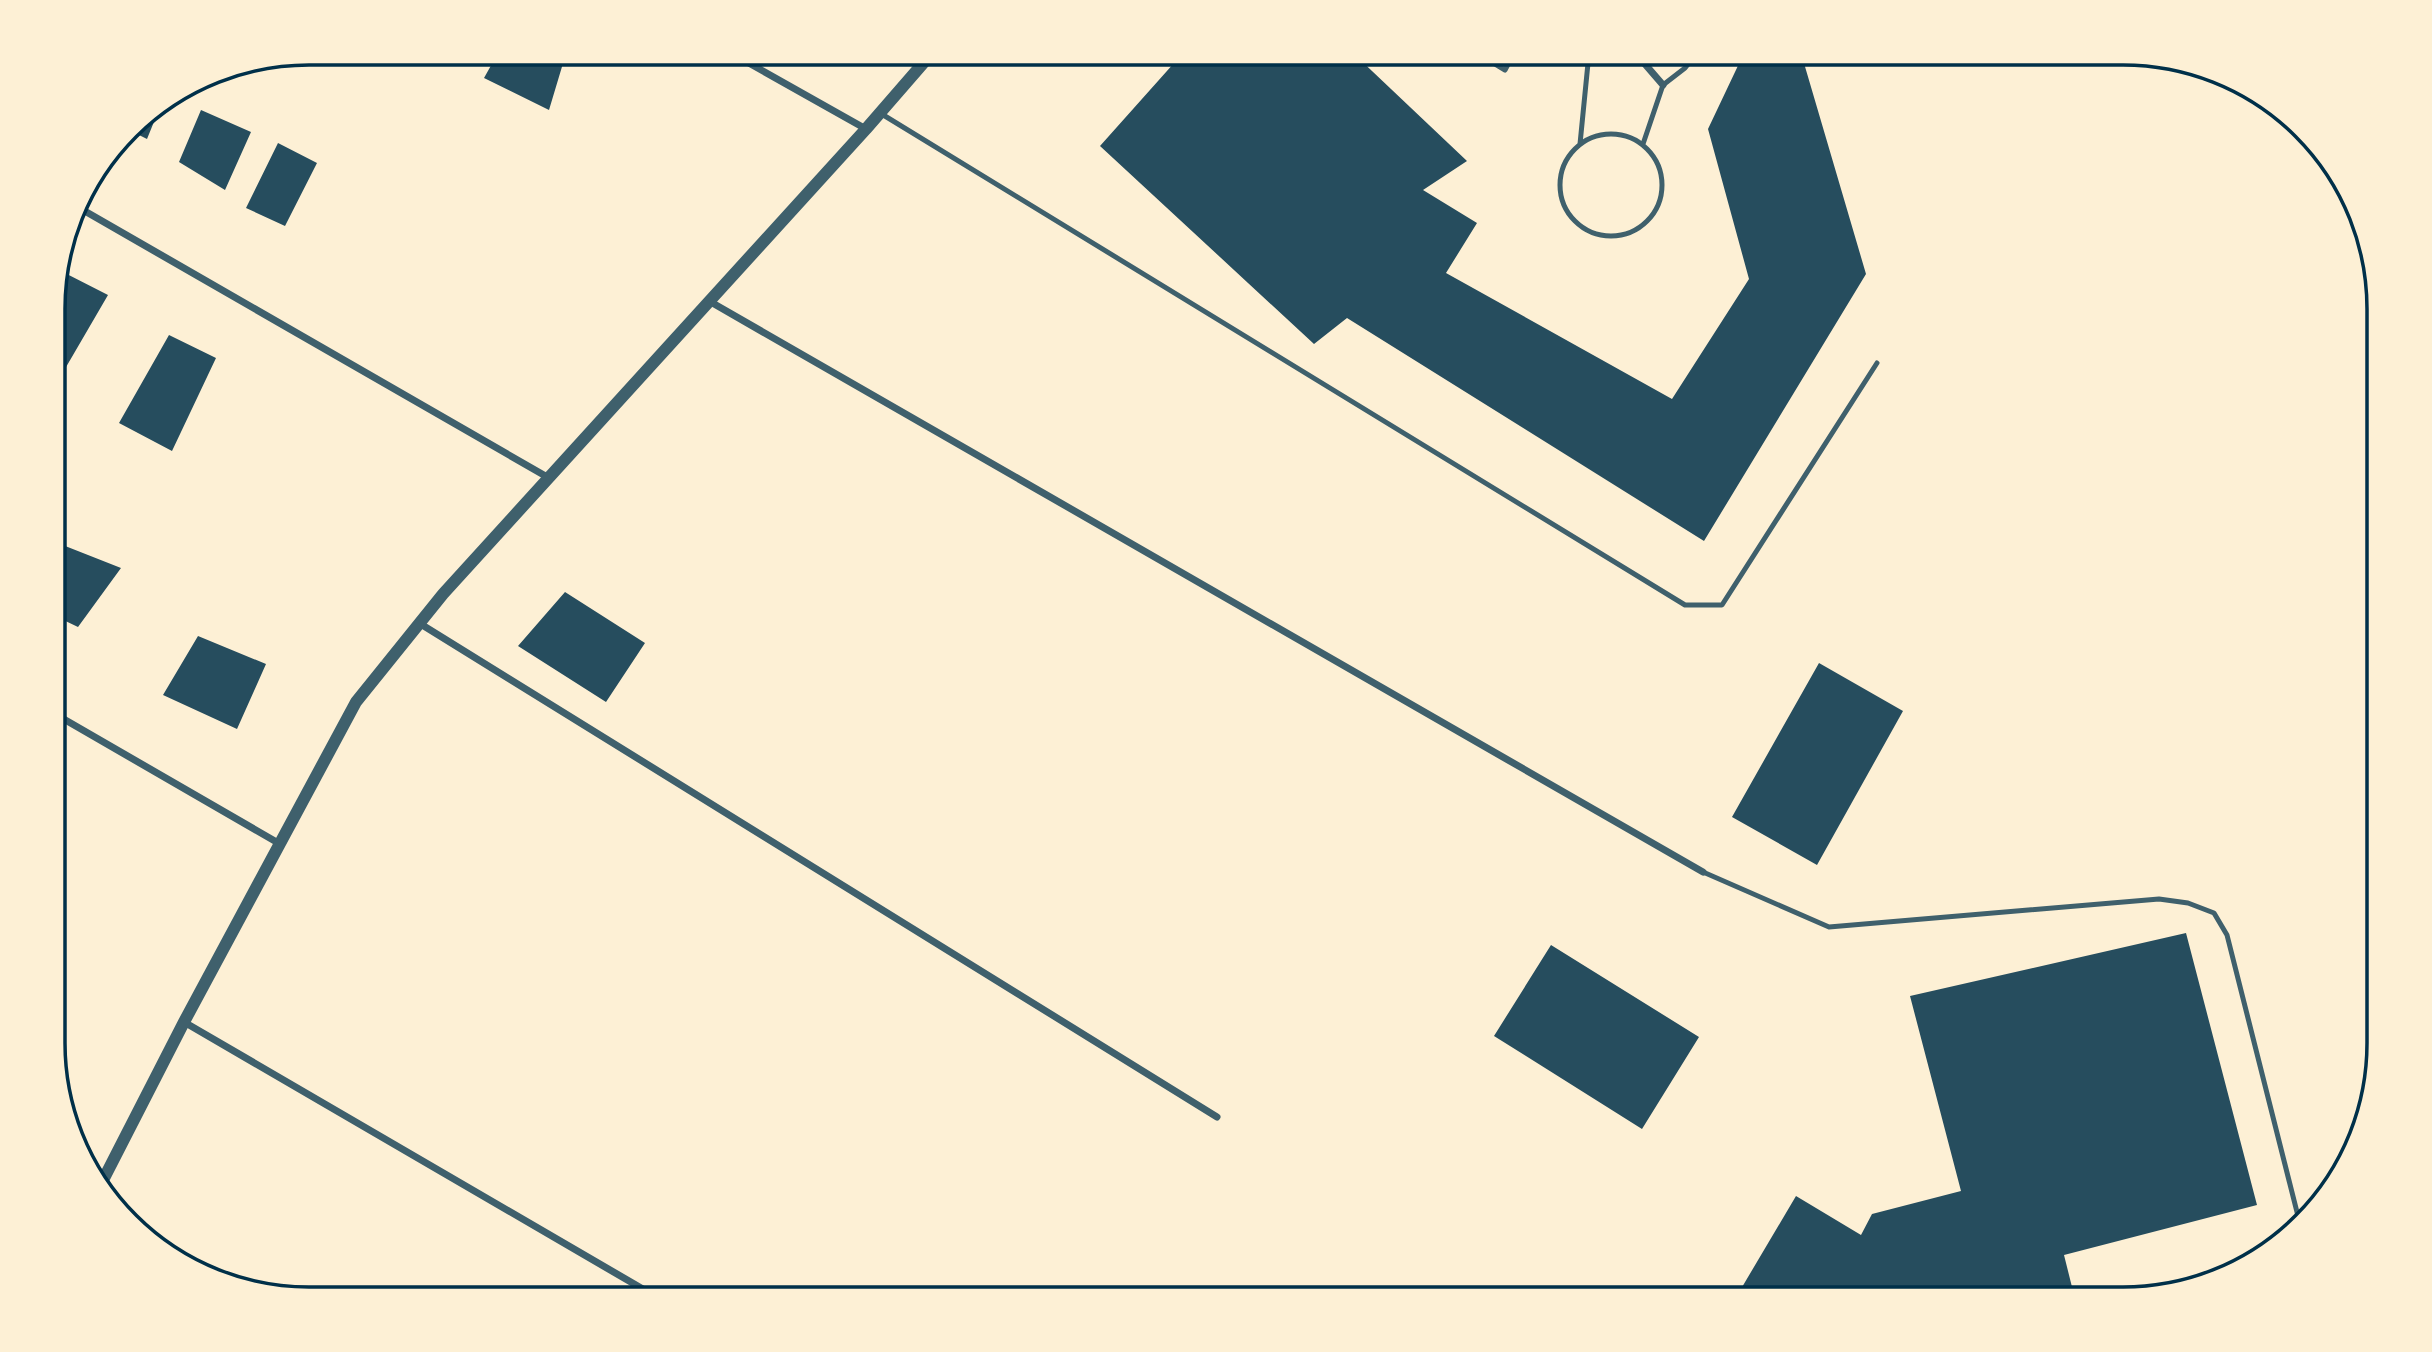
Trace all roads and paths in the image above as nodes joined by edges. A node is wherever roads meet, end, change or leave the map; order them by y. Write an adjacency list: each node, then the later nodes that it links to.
1 (754, 65): 8 (street)
2 (921, 65): 7 (street)
3 (1588, 65): 9 (lane)
4 (1646, 65): 6 (street)
5 (1687, 65): 6 (lane)
6 (1663, 85): 10 (lane)
7 (880, 113): 8 (street); 13 (lane)
8 (866, 129): 12 (street)
9 (1580, 144): 10 (lane); 10 (lane)
10 (1643, 144)
11 (85, 211): 14 (street)
12 (709, 301): 14 (street); 18 (street)
13 (1877, 363)
14 (550, 478): 15 (street)
15 (419, 623): 17 (street); 20 (street)
16 (65, 720): 17 (street)
17 (281, 845): 19 (street)
18 (1703, 872): 22 (lane)
19 (184, 1022): 21 (street); 23 (street)
20 (1217, 1117)
21 (105, 1177)
22 (2297, 1214)
23 (639, 1287)

